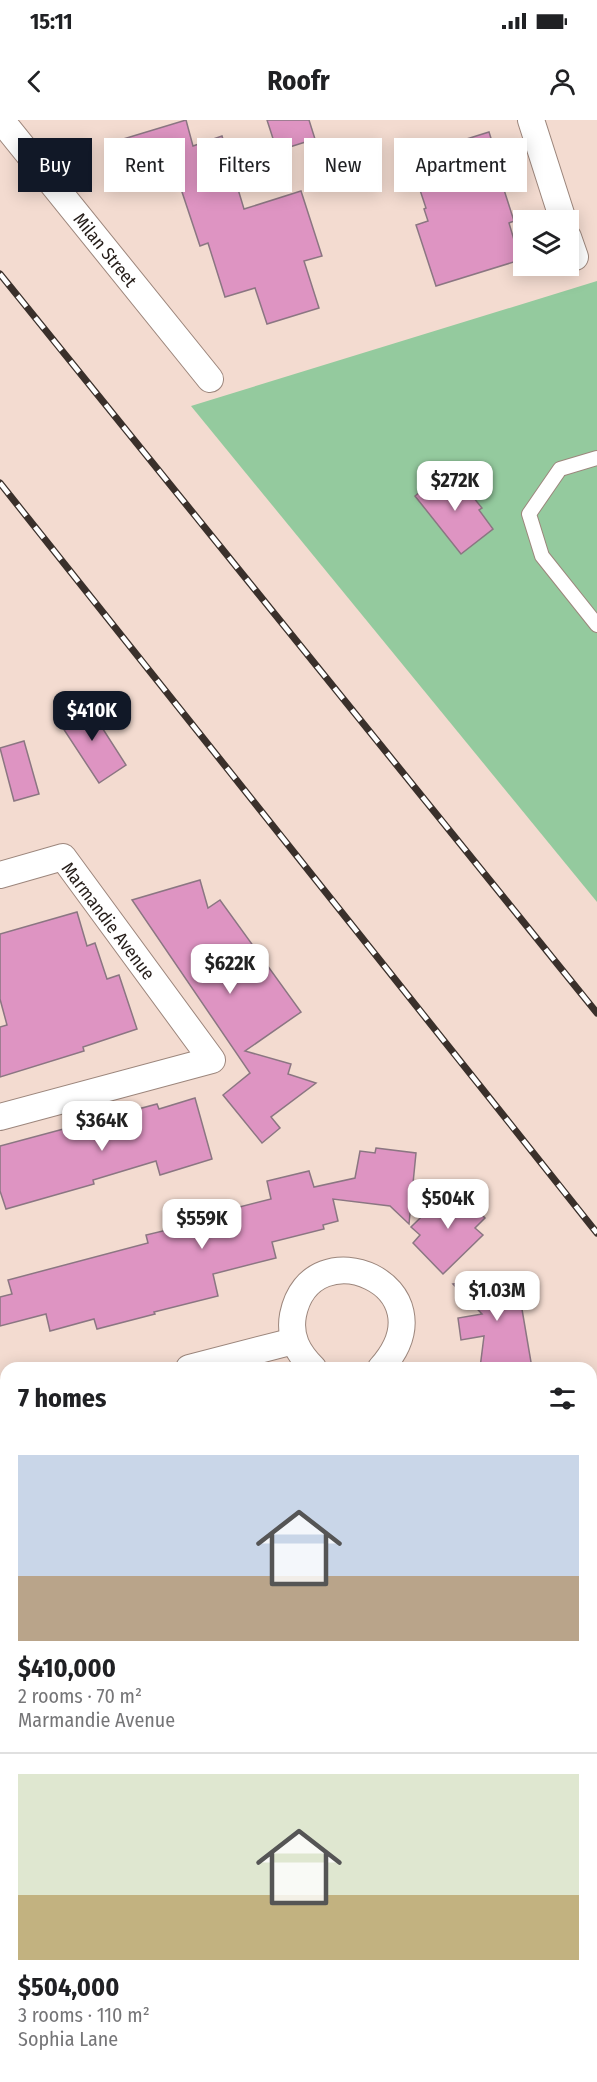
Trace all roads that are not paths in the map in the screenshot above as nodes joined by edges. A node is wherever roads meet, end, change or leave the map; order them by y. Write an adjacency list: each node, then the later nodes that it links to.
1 (1, 120): 4 (street, Milan Street)
2 (531, 120): 3 (street)
3 (560, 210)
4 (210, 379)
5 (597, 458): 6 (lane)
6 (597, 625)
7 (0, 875): 8 (street, Marmandie Avenue)
8 (0, 1117)
9 (294, 1341): 10 (street); 11 (street); 12 (street)
10 (212, 1362)
11 (307, 1362)
12 (387, 1362)

